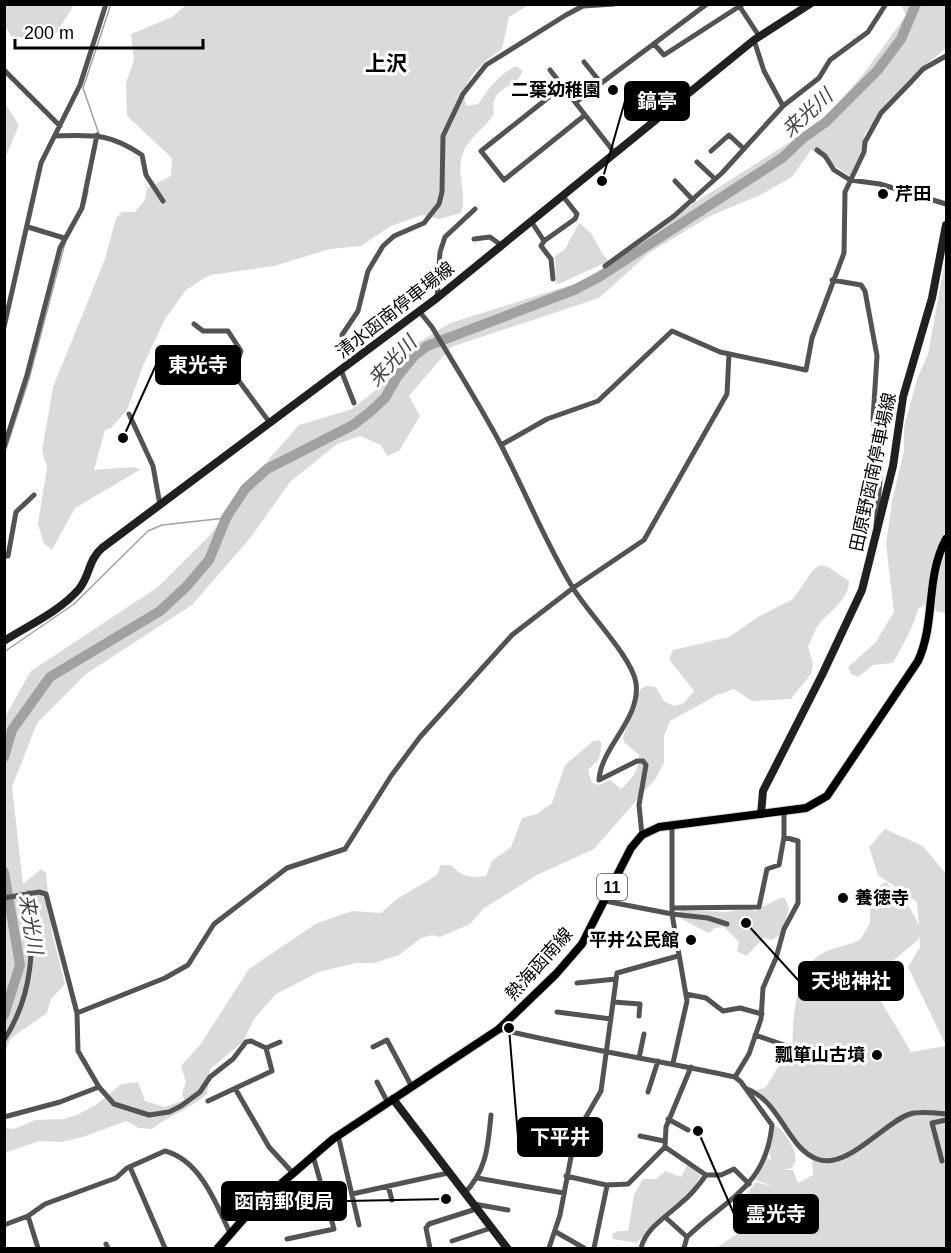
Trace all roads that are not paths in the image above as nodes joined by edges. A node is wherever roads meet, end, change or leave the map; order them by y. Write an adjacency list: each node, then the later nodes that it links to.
1 (106, 4): 21 (street)
2 (614, 4): 7 (street)
3 (694, 4): 9 (street)
4 (707, 4): 9 (street)
5 (810, 4): 10 (main road, 清水函南停車場線)
6 (886, 4): 19 (street)
7 (583, 5): 52 (street)
8 (742, 6): 10 (street); 11 (street)
9 (701, 10): 11 (street)
10 (756, 38): 19 (street); 27 (main road, 清水函南停車場線)
11 (654, 44): 16 (street)
12 (946, 56): 30 (street)
13 (584, 62): 16 (street)
14 (4, 70): 21 (street)
15 (550, 70): 17 (street)
16 (601, 83): 18 (street)
17 (562, 86): 18 (street); 20 (street)
18 (576, 102): 20 (street)
19 (783, 106): 24 (street)
20 (585, 115): 27 (street)
21 (60, 126): 23 (street)
22 (97, 135): 23 (street); 34 (street); 40 (street)
23 (55, 136): 39 (street)
24 (744, 149): 26 (street); 29 (street)
25 (817, 150): 30 (street)
26 (711, 151)
27 (615, 152): 32 (main road, 清水函南停車場線)
28 (697, 162): 29 (street)
29 (715, 179): 33 (street)
30 (850, 180): 35 (street); 46 (street)
31 (675, 181): 33 (street)
32 (562, 195): 37 (main road, 清水函南停車場線); 42 (street)
33 (693, 200): 44 (street)
34 (163, 201)
35 (946, 204)
36 (475, 209): 47 (street)
37 (531, 221): 42 (street); 43 (main road, 清水函南停車場線)
38 (946, 225): 63 (main road, 田原野函南停車場線)
39 (28, 227): 40 (street); 50 (street)
40 (64, 238): 57 (street)
41 (474, 239): 43 (street)
42 (544, 241): 45 (street)
43 (501, 245): 47 (main road, 清水函南停車場線)
44 (605, 266)
45 (553, 279)
46 (832, 280): 51 (street); 63 (street)
47 (437, 298): 48 (main road, 清水函南停車場線)
48 (419, 311): 52 (main road, 清水函南停車場線); 59 (street)
49 (194, 324): 58 (street)
50 (4, 327)
51 (729, 354): 59 (street); 66 (street)
52 (354, 361): 53 (main road, 清水函南停車場線)
53 (341, 370): 54 (street); 58 (main road, 清水函南停車場線)
54 (354, 403)
55 (129, 414): 62 (street)
56 (4, 418): 57 (street)
57 (13, 418): 60 (street)
58 (270, 423): 62 (main road, 清水函南停車場線)
59 (501, 445): 66 (street)
60 (4, 447)
61 (34, 495): 65 (street)
62 (160, 505): 67 (main road, 清水函南停車場線)
63 (878, 531): 69 (main road, 田原野函南停車場線)
64 (946, 539): 68 (main road)
65 (4, 556)
66 (573, 588): 71 (street); 84 (street)
67 (4, 640)
68 (784, 811): 69 (main road); 72 (street)
69 (761, 814): 70 (main road)
70 (672, 825): 71 (main road); 76 (street)
71 (642, 835): 75 (main road, 熱海函南線 / 11)
72 (784, 837): 76 (street); 85 (street)
73 (27, 894): 74 (street); 84 (street); 91 (street)
74 (4, 898)
75 (605, 901): 76 (street); 88 (main road, 熱海函南線 / 11)
76 (672, 911): 77 (street); 78 (street)
77 (726, 924)
78 (678, 956): 79 (street); 81 (street)
79 (616, 979): 80 (street); 82 (street)
80 (577, 983)
81 (686, 994): 85 (street); 99 (street)
82 (613, 1002): 86 (street); 87 (street)
83 (557, 1012): 87 (street)
84 (77, 1013): 103 (street)
85 (762, 1014): 90 (street)
86 (639, 1016)
87 (611, 1019): 96 (street)
88 (500, 1029): 96 (street); 104 (main road, 熱海函南線 / 11)
89 (644, 1034): 97 (street)
90 (755, 1035): 93 (street); 101 (street)
91 (4, 1040)
92 (280, 1042): 95 (street)
93 (784, 1045)
94 (373, 1047): 104 (street)
95 (266, 1048): 103 (street); 106 (street)
96 (607, 1053): 97 (street); 125 (street)
97 (639, 1058): 98 (street)
98 (658, 1061): 99 (street); 107 (street)
99 (673, 1063): 100 (street)
100 (691, 1067): 101 (street); 113 (street)
101 (735, 1077): 105 (street)
102 (377, 1082): 109 (street)
103 (99, 1087): 112 (street)
104 (412, 1087): 109 (main road, 熱海函南線 / 11)
105 (745, 1088): 110 (street); 128 (street)
106 (236, 1090): 108 (street); 122 (street)
107 (648, 1092)
108 (208, 1101)
109 (391, 1101): 116 (main road, 熱海函南線 / 11); 123 (main road)
110 (946, 1114)
111 (491, 1115): 126 (street)
112 (4, 1118)
113 (668, 1119): 115 (street); 118 (street)
114 (946, 1120): 120 (street)
115 (688, 1130)
116 (339, 1135): 119 (main road, 熱海函南線 / 11); 133 (street)
117 (640, 1136): 118 (street)
118 (665, 1144): 124 (street); 130 (street)
119 (313, 1155): 122 (main road, 熱海函南線 / 11); 135 (street)
120 (942, 1161)
121 (130, 1167): 140 (street); 146 (street); 151 (street)
122 (292, 1172): 146 (main road, 熱海函南線 / 11)
123 (448, 1173): 127 (street); 134 (main road)
124 (706, 1175): 128 (street); 141 (street)
125 (566, 1176): 130 (street); 132 (street)
126 (477, 1178): 132 (street); 134 (street)
127 (412, 1181): 129 (street); 131 (street)
128 (749, 1184): 147 (street)
129 (388, 1186): 133 (street); 136 (street)
130 (607, 1186): 157 (street)
131 (414, 1190)
132 (564, 1193): 145 (street)
133 (352, 1194): 143 (street)
134 (464, 1194): 138 (main road)
135 (325, 1198): 137 (street); 148 (street)
136 (392, 1200)
137 (296, 1206)
138 (474, 1207): 139 (street); 144 (main road); 153 (street)
139 (508, 1209)
140 (28, 1216): 142 (street); 150 (street)
141 (665, 1217): 147 (street); 158 (street)
142 (4, 1225)
143 (359, 1225)
144 (491, 1228): 149 (street); 154 (main road)
145 (556, 1232): 155 (street); 156 (street)
146 (230, 1233): 152 (main road, 熱海函南線 / 11)
147 (687, 1237): 159 (street)
148 (287, 1239)
149 (452, 1241)
150 (38, 1248)
151 (165, 1248)
152 (218, 1248)
153 (430, 1248)
154 (507, 1248)
155 (549, 1248)
156 (584, 1248)
157 (594, 1248)
158 (641, 1248)
159 (684, 1248)

